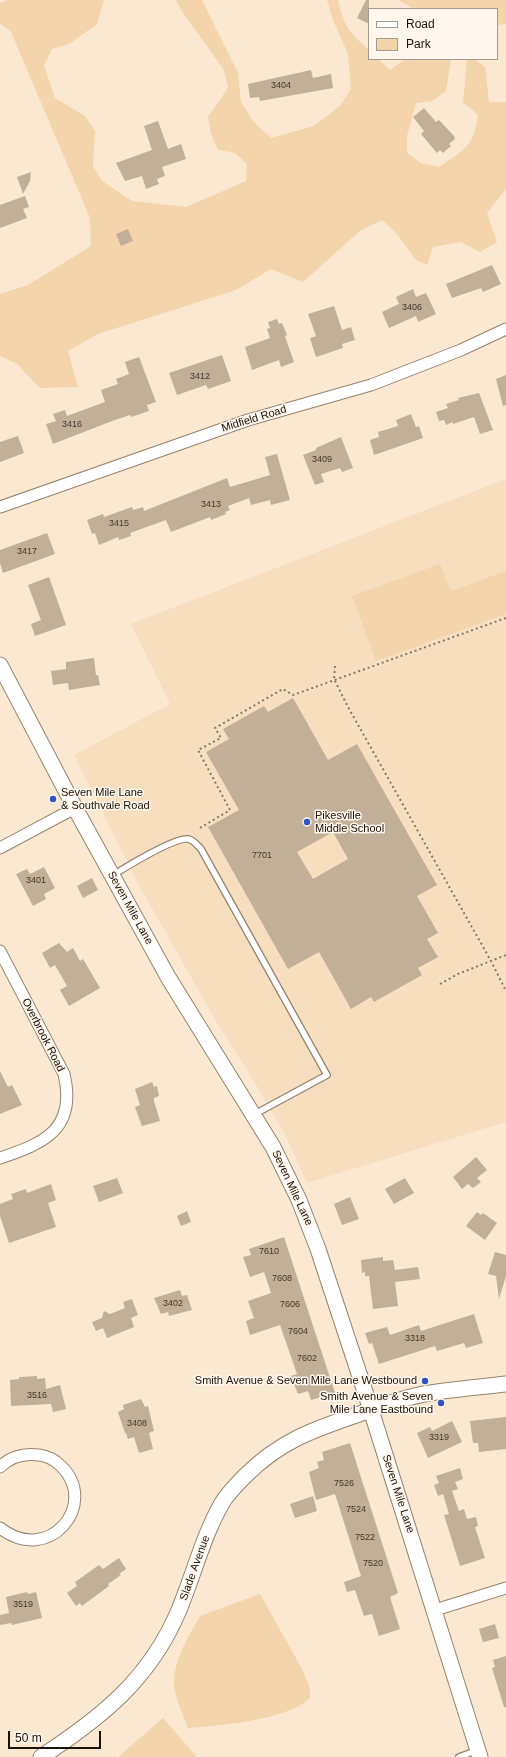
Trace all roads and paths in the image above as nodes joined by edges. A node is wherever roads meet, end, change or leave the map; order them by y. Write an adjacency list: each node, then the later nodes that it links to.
1 (506, 329): 2 (street, Midfield Road)
2 (0, 507)
3 (506, 618): 6 (path)
4 (0, 665): 7 (street, Seven Mile Lane)
5 (335, 666): 6 (path)
6 (334, 679): 8 (path); 13 (path)
7 (76, 808): 9 (street); 10 (street, Seven Mile Lane)
8 (200, 828)
9 (0, 848)
10 (112, 875): 16 (street, Seven Mile Lane); 16 (lane)
11 (0, 952): 17 (street, Overbrook Road)
12 (506, 955): 13 (path)
13 (491, 961): 14 (path); 15 (path)
14 (440, 984)
15 (506, 991)
16 (253, 1115): 19 (street, Seven Mile Lane)
17 (0, 1158)
18 (506, 1384): 19 (street, Slade Avenue)
19 (371, 1410): 23 (street, Seven Mile Lane); 25 (street, Slade Avenue)
20 (0, 1467): 21 (street)
21 (0, 1528)
22 (506, 1588): 23 (street)
23 (435, 1610): 24 (street, Seven Mile Lane)
24 (479, 1753): 26 (lane)
25 (41, 1757)
26 (460, 1757)

